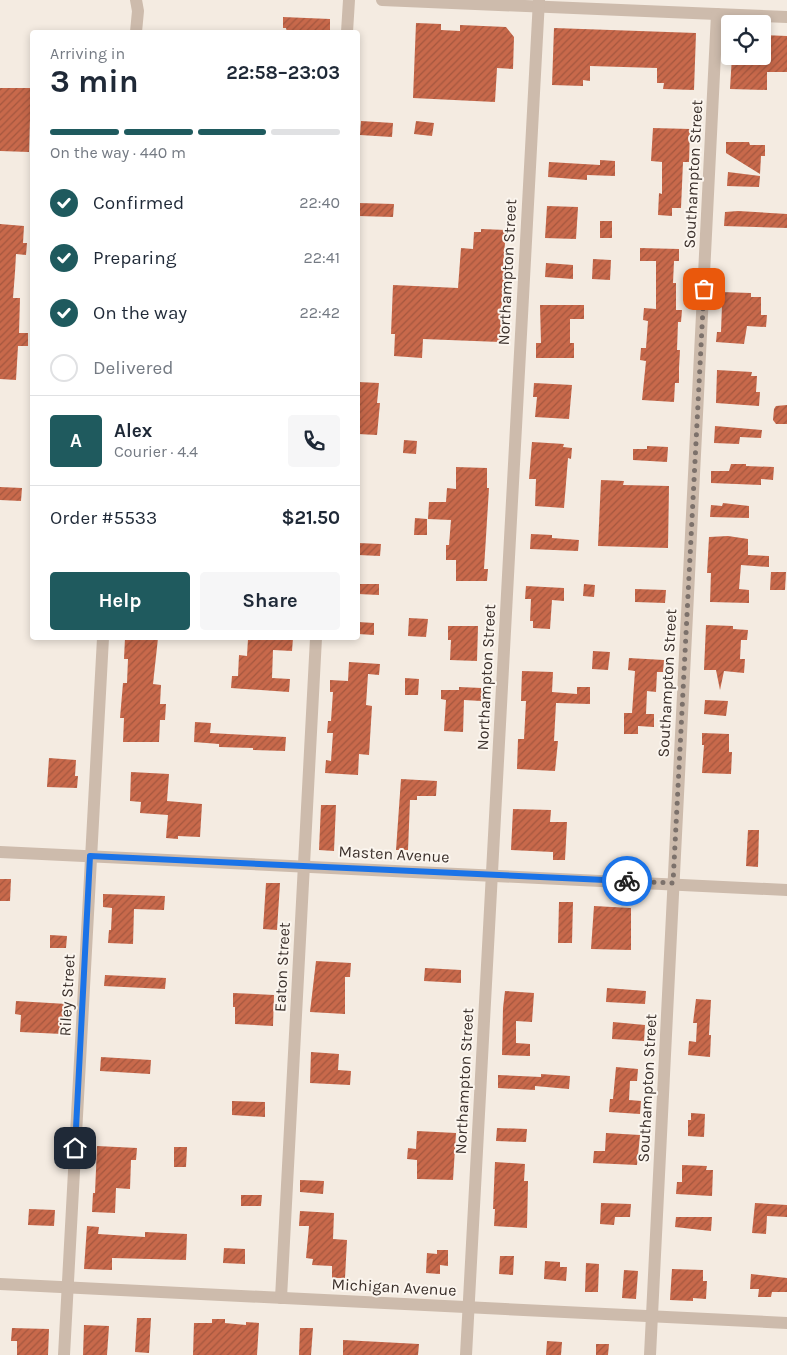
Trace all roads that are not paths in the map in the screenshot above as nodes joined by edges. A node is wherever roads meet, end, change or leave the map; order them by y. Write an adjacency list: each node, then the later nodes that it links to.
1 (136, 0): 7 (street)
2 (349, 0): 8 (street)
3 (382, 0): 4 (street)
4 (539, 3): 5 (street); 14 (street, Northampton Street)
5 (717, 14): 6 (street); 15 (street, Southampton Street)
6 (787, 17)
7 (136, 30)
8 (347, 30)
9 (103, 640): 12 (street, Riley Street)
10 (316, 640): 13 (street, Eaton Street)
11 (0, 852): 12 (street, Masten Avenue)
12 (90, 856): 13 (street, Masten Avenue); 18 (street, Riley Street)
13 (304, 866): 14 (street, Masten Avenue); 19 (street, Eaton Street)
14 (492, 875): 15 (street, Masten Avenue); 20 (street, Northampton Street)
15 (673, 883): 16 (street, Masten Avenue); 21 (street, Southampton Street)
16 (787, 890)
17 (0, 1284): 18 (street, Michigan Avenue)
18 (68, 1287): 19 (street, Michigan Avenue); 23 (street, Riley Street)
19 (281, 1298): 20 (street, Michigan Avenue)
20 (469, 1307): 21 (street, Michigan Avenue); 24 (street, Northampton Street)
21 (652, 1316): 22 (street, Michigan Avenue); 25 (street, Southampton Street)
22 (787, 1323)
23 (64, 1355)
24 (466, 1355)
25 (650, 1355)

